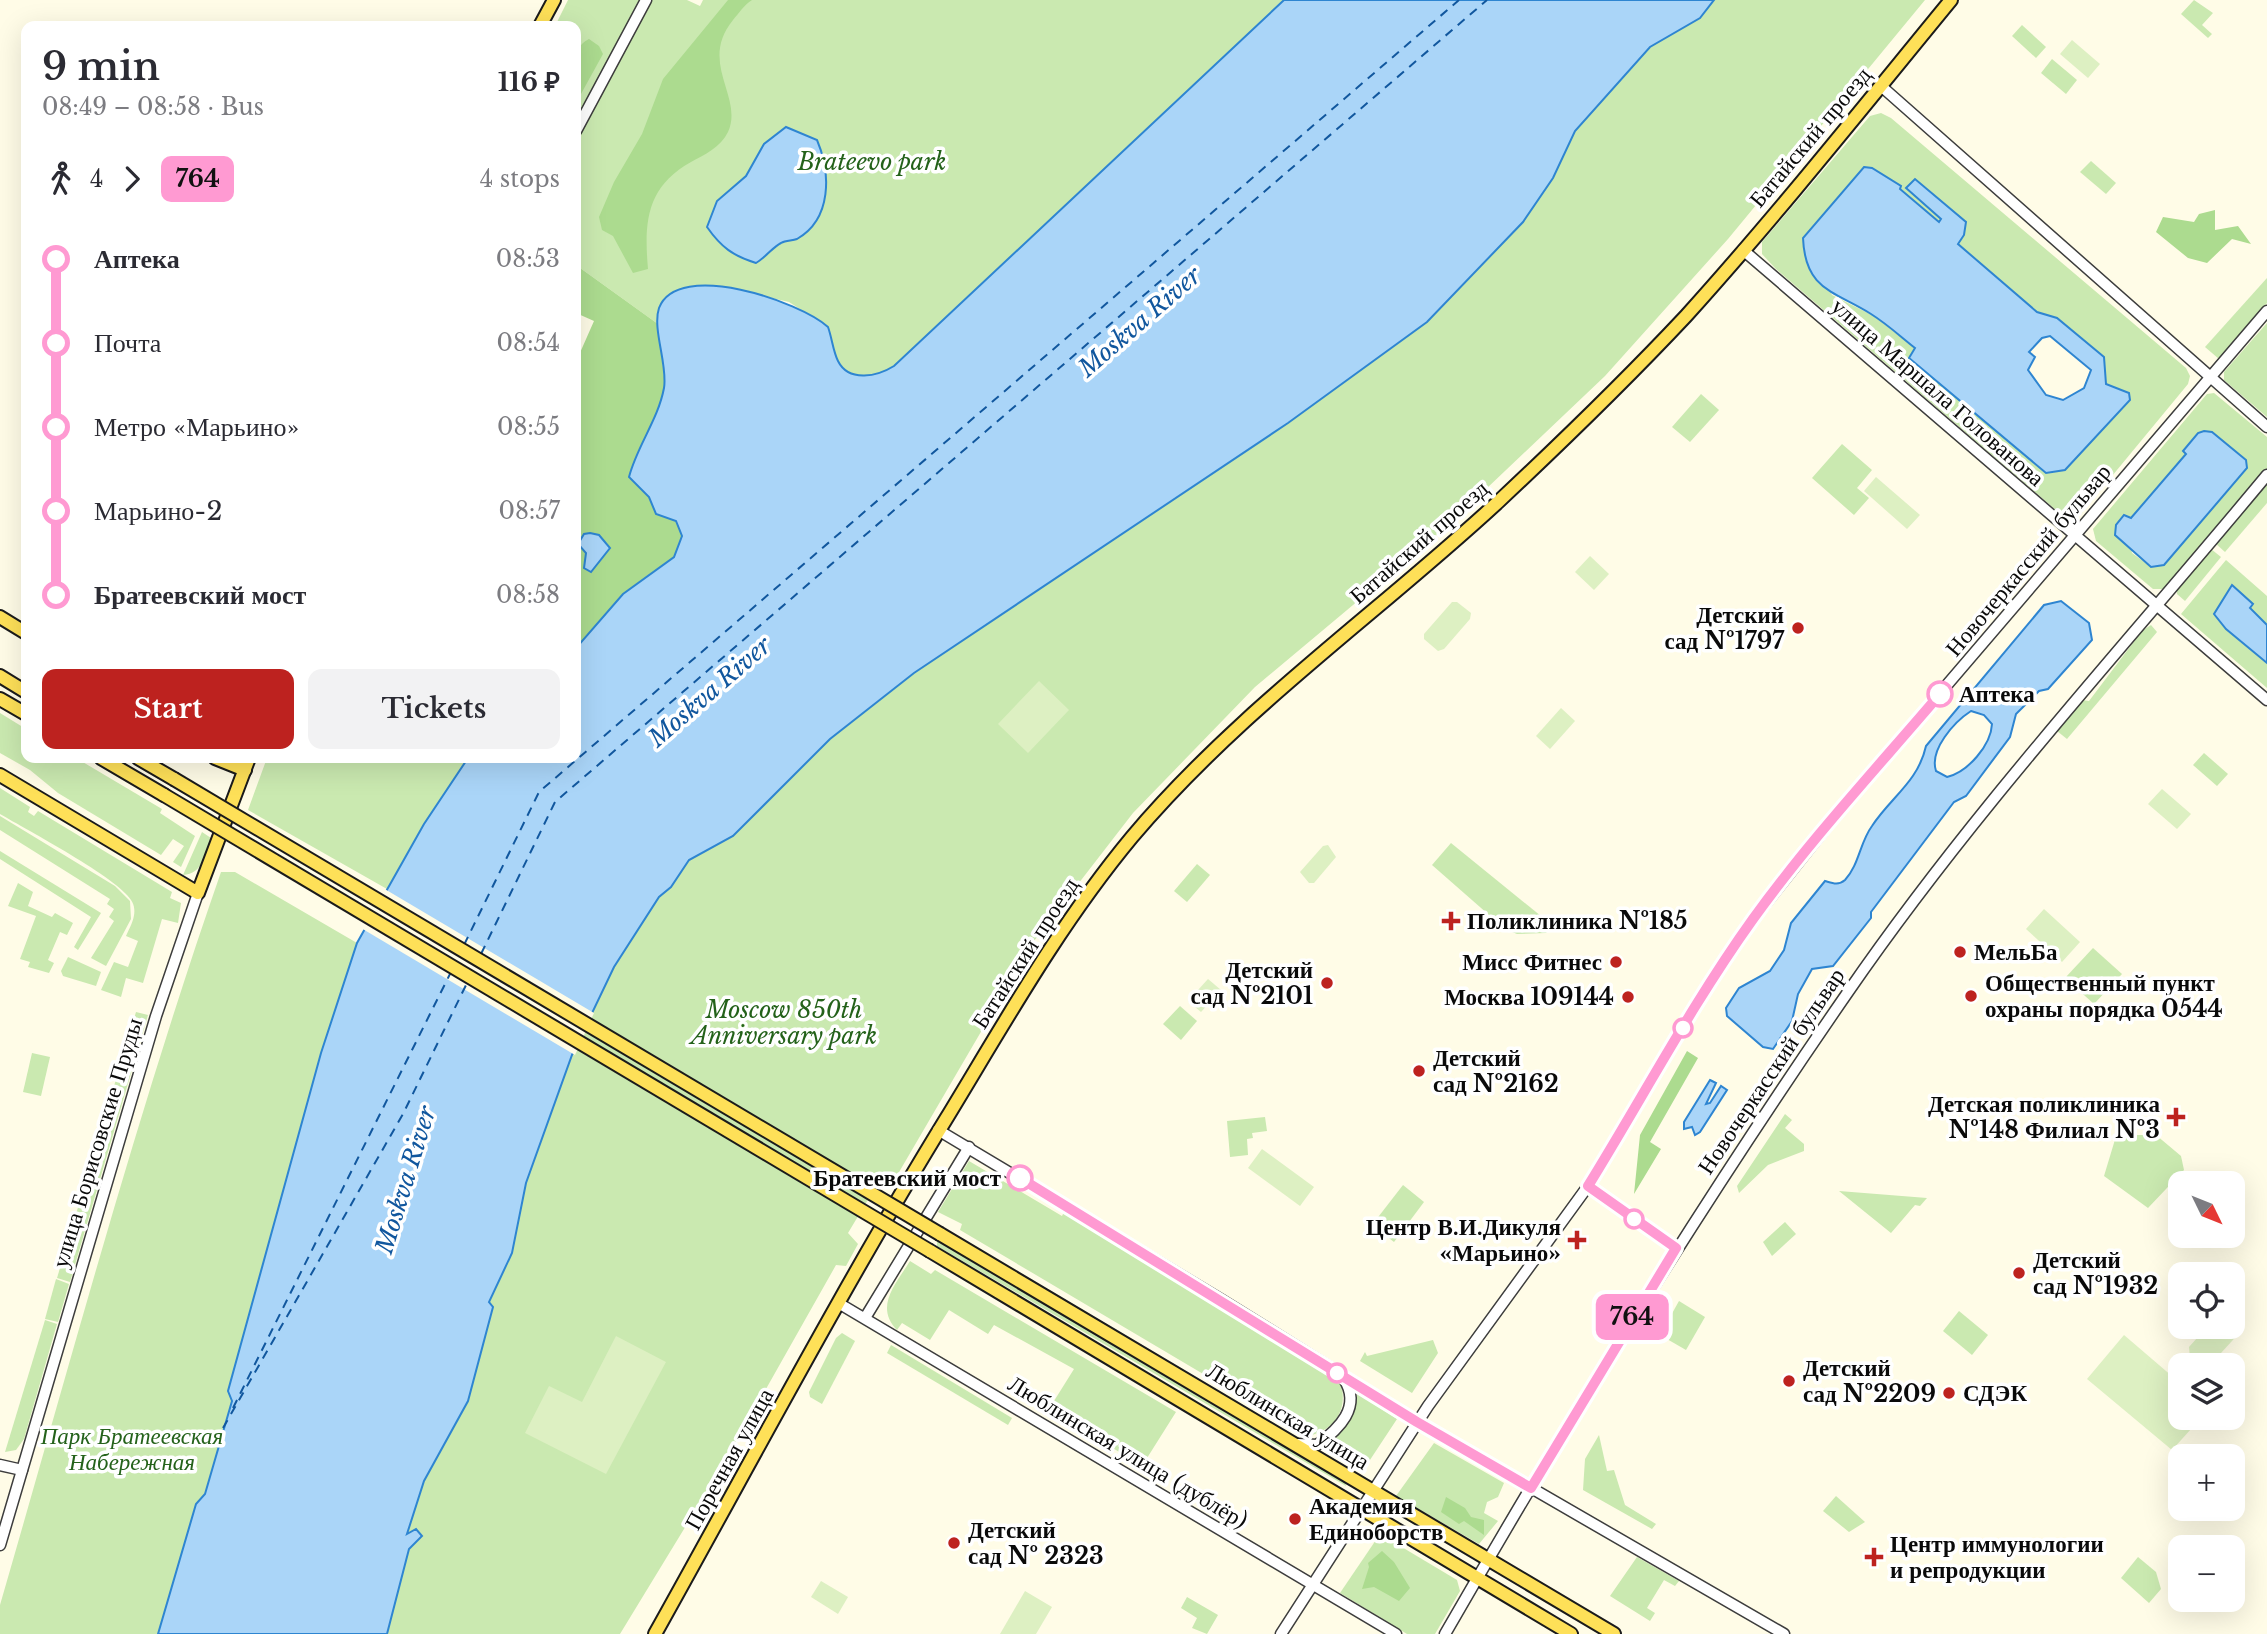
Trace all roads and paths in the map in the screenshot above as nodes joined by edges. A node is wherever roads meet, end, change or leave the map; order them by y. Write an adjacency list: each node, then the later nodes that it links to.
1 (554, 0): 4 (main road)
2 (646, 0): 6 (street)
3 (1951, 0): 5 (main road, Батайский проезд)
4 (543, 21)
5 (1881, 86): 7 (main road, Батайский проезд); 9 (street)
6 (581, 122)
7 (1743, 250): 12 (street, улица Маршала Голованова); 28 (main road, Батайский проезд)
8 (2267, 311): 9 (street, Новочеркасский бульвар)
9 (2208, 378): 10 (street); 12 (street, Новочеркасский бульвар)
10 (2267, 427)
11 (2267, 475): 13 (street, Новочеркасский бульвар)
12 (2074, 534): 13 (street, улица Маршала Голованова); 30 (street, Новочеркасский бульвар)
13 (2157, 606): 19 (street, улица Маршала Голованова); 31 (street, Новочеркасский бульвар)
14 (0, 617): 15 (main road)
15 (21, 630)
16 (0, 676): 17 (main road)
17 (21, 689)
18 (0, 699): 20 (main road)
19 (2267, 700)
20 (21, 711)
21 (110, 763): 41 (main road, Люблинская улица, bridge)
22 (147, 763): 36 (main road, Люблинская улица, bridge)
23 (227, 763): 25 (main road)
24 (248, 763): 25 (main road, улица Борисовские Пруды)
25 (245, 771): 27 (main road, улица Борисовские Пруды)
26 (0, 775): 27 (main road)
27 (198, 893): 38 (street, улица Борисовские Пруды)
28 (939, 1130): 29 (street); 32 (main road, Батайский проезд)
29 (969, 1147): 33 (street); 34 (street)
30 (1588, 1186): 31 (street); 35 (street, Новочеркасский бульвар)
31 (1676, 1248): 39 (street, Новочеркасский бульвар)
32 (840, 1304): 33 (street, Люблинская улица (дублёр)); 46 (main road, Поречная улица)
33 (865, 1318): 45 (street, Люблинская улица (дублёр))
34 (1342, 1376): 35 (street); 36 (street)
35 (1417, 1422): 39 (street); 40 (street, Новочеркасский бульвар)
36 (1292, 1443): 40 (main road, Люблинская улица)
37 (0, 1465): 38 (street)
38 (22, 1470): 42 (street, улица Борисовские Пруды)
39 (1531, 1488): 43 (street, Новочеркасский бульвар); 52 (street)
40 (1372, 1490): 41 (street, Новочеркасский бульвар); 43 (main road, Люблинская улица)
41 (1361, 1506): 44 (main road, Люблинская улица); 45 (street, Новочеркасский бульвар)
42 (0, 1545)
43 (1489, 1559): 44 (street, Новочеркасский бульвар); 51 (main road, Люблинская улица)
44 (1478, 1578): 49 (street, Новочеркасский бульвар); 50 (main road, Люблинская улица)
45 (1311, 1583): 47 (street, Новочеркасский бульвар); 48 (street, Люблинская улица (дублёр))
46 (655, 1634)
47 (1281, 1634)
48 (1396, 1634)
49 (1445, 1634)
50 (1572, 1634)
51 (1614, 1634)
52 (1784, 1634)

